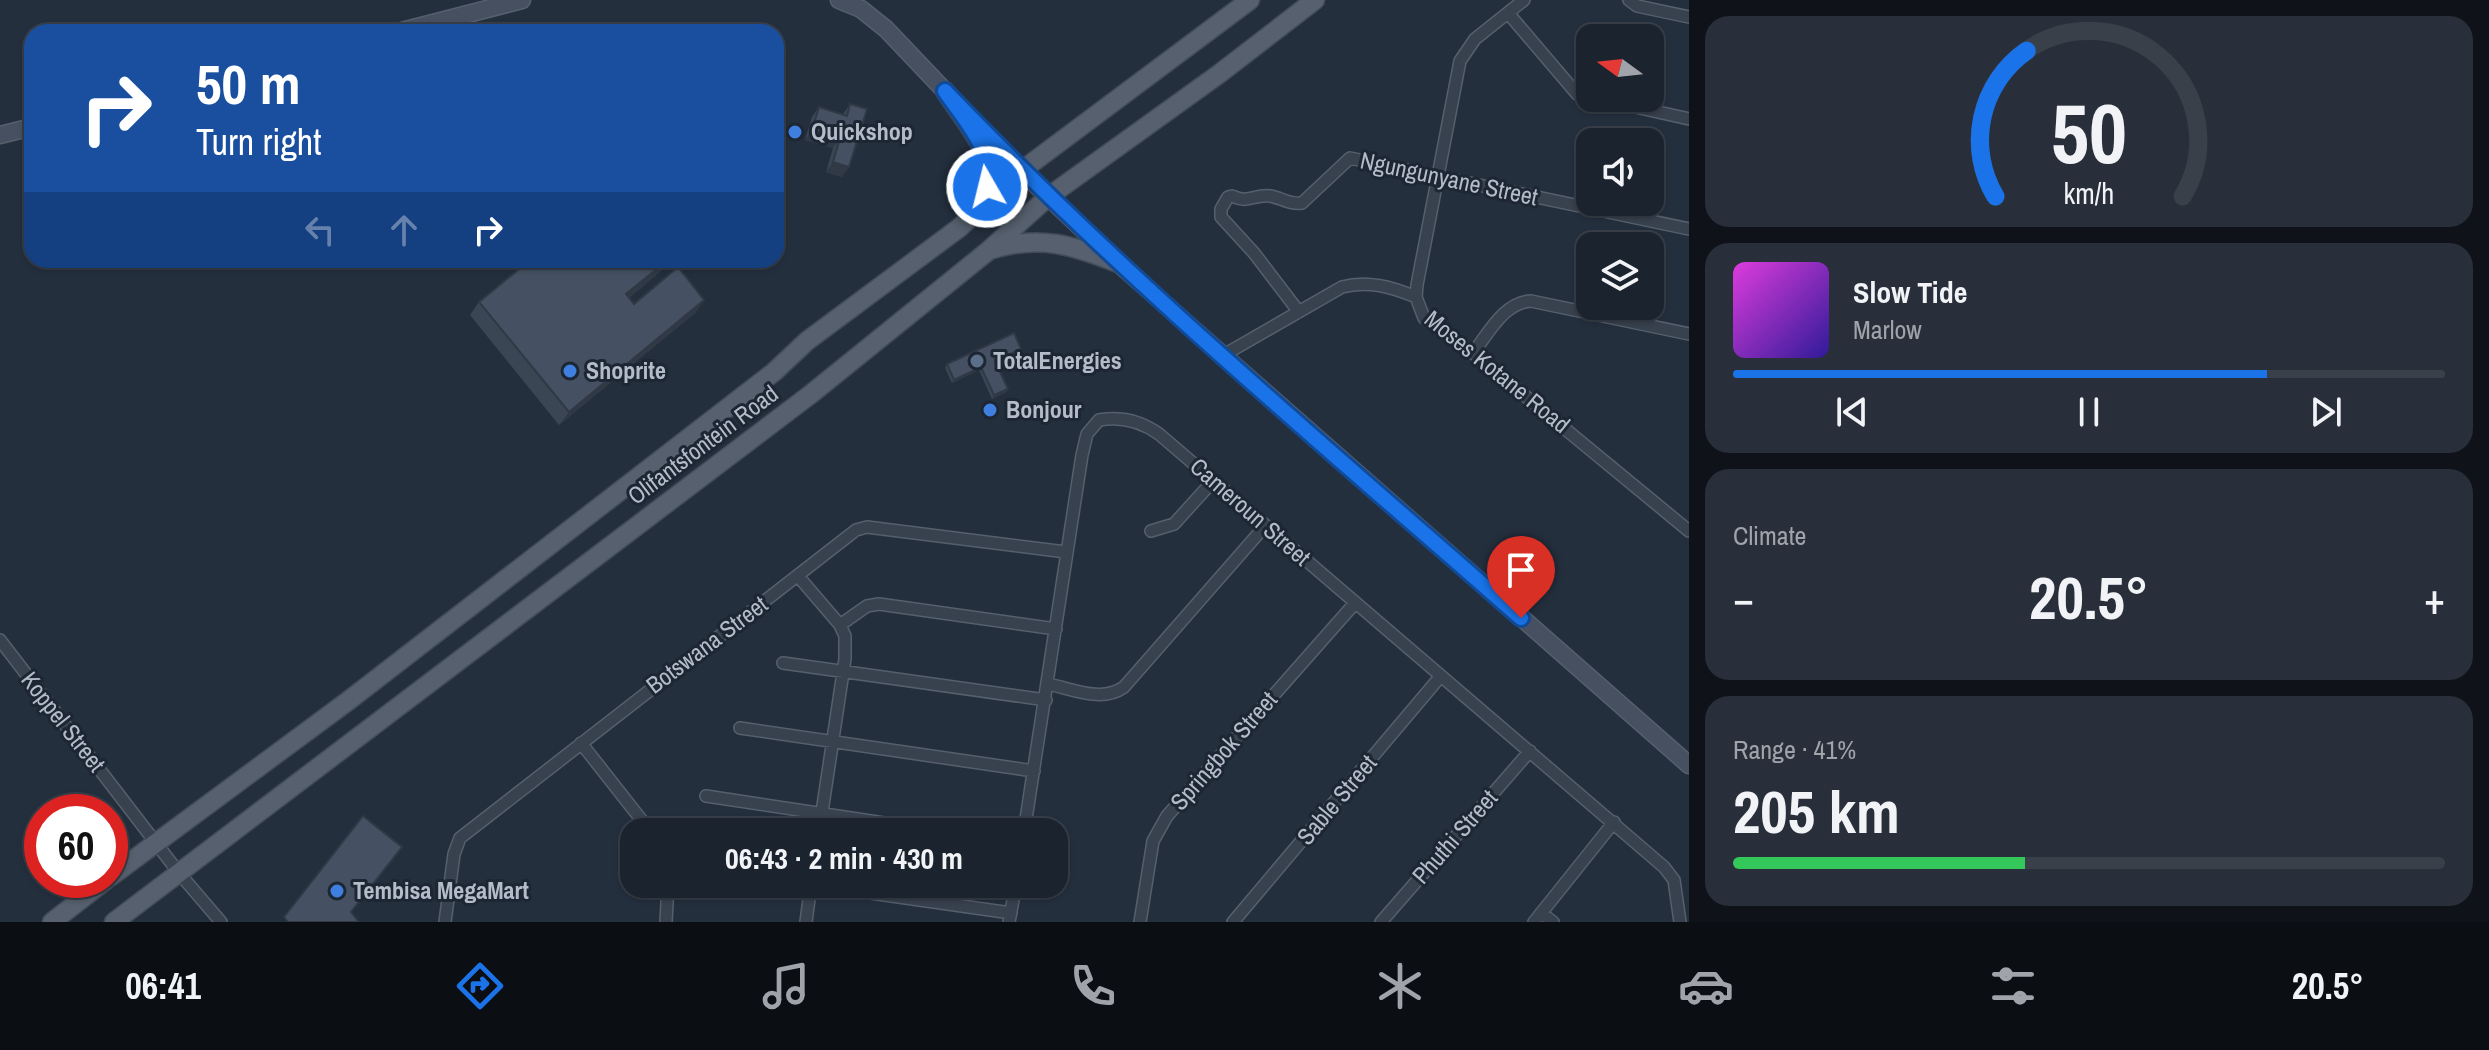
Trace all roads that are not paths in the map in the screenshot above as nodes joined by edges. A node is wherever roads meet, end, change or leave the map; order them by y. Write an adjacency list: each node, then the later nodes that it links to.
1 (522, 0): 9 (main road)
2 (839, 0): 10 (main road)
3 (1250, 0): 14 (main road, Olifantsfontein Road)
4 (1315, 0): 16 (main road, Olifantsfontein Road)
5 (1524, 0): 7 (street, Moses Kotane Road)
6 (1629, 0): 8 (street)
7 (1508, 13): 11 (street); 15 (street, Moses Kotane Road)
8 (1689, 17)
9 (429, 24)
10 (945, 91): 14 (main road); 17 (main road)
11 (1689, 119)
12 (24, 129): 13 (main road)
13 (0, 135)
14 (1021, 171): 16 (main road); 17 (main road, Olifantsfontein Road)
15 (1438, 176): 18 (street, Ngungunyane Street); 21 (street, Moses Kotane Road); 22 (street, Ngungunyane Street)
16 (1048, 197): 19 (main road, Olifantsfontein Road); 20 (main road)
17 (959, 228): 54 (main road, Olifantsfontein Road)
18 (1689, 229)
19 (988, 251): 20 (main road); 56 (main road, Olifantsfontein Road)
20 (1118, 263): 25 (main road)
21 (1416, 297): 22 (street); 24 (street, Moses Kotane Road)
22 (1299, 312): 25 (street)
23 (1689, 334): 24 (street)
24 (1473, 353): 29 (street, Moses Kotane Road)
25 (1222, 356): 45 (main road)
26 (1213, 481): 27 (street, Cameroun Street); 28 (street); 30 (street, Cameroun Street)
27 (1265, 526): 32 (street, Cameroun Street); 39 (street)
28 (1151, 531)
29 (1689, 531)
30 (1066, 552): 31 (street, Botswana Street); 34 (street, Cameroun Street)
31 (798, 576): 33 (street); 43 (street, Botswana Street)
32 (1355, 603): 38 (street, Cameroun Street); 69 (street, Springbok Street)
33 (840, 625): 34 (street); 37 (street)
34 (1056, 629): 39 (street, Cameroun Street)
35 (0, 640): 54 (street, Koppel Street)
36 (783, 663): 37 (street)
37 (843, 671): 40 (street); 42 (street)
38 (1440, 677): 44 (street, Cameroun Street); 70 (street, Sable Street)
39 (1048, 684): 40 (street, Cameroun Street)
40 (1046, 700): 46 (street, Cameroun Street)
41 (740, 728): 42 (street)
42 (833, 741): 46 (street); 48 (street)
43 (581, 743): 49 (street); 66 (street, Botswana Street)
44 (1530, 751): 53 (street, Cameroun Street); 71 (street, Phuthi Street)
45 (1689, 765)
46 (1034, 771): 52 (street, Cameroun Street)
47 (706, 796): 48 (street)
48 (821, 814): 50 (street); 51 (street)
49 (640, 818)
50 (821, 818)
51 (848, 818)
52 (1026, 818)
53 (1614, 822): 62 (street); 73 (street, Cameroun Street)
54 (155, 842): 55 (main road, Olifantsfontein Road); 56 (street, Koppel Street)
55 (128, 863)
56 (179, 873): 64 (main road, Olifantsfontein Road); 65 (street, Koppel Street)
57 (83, 898): 63 (main road, Olifantsfontein Road)
58 (667, 898): 67 (street)
59 (808, 898): 68 (street)
60 (894, 898): 61 (street)
61 (1010, 917)
62 (1538, 918): 72 (street)
63 (52, 922)
64 (114, 922)
65 (221, 922)
66 (445, 922)
67 (666, 922)
68 (806, 922)
69 (1140, 922)
70 (1233, 922)
71 (1381, 922)
72 (1553, 922)
73 (1680, 922)

